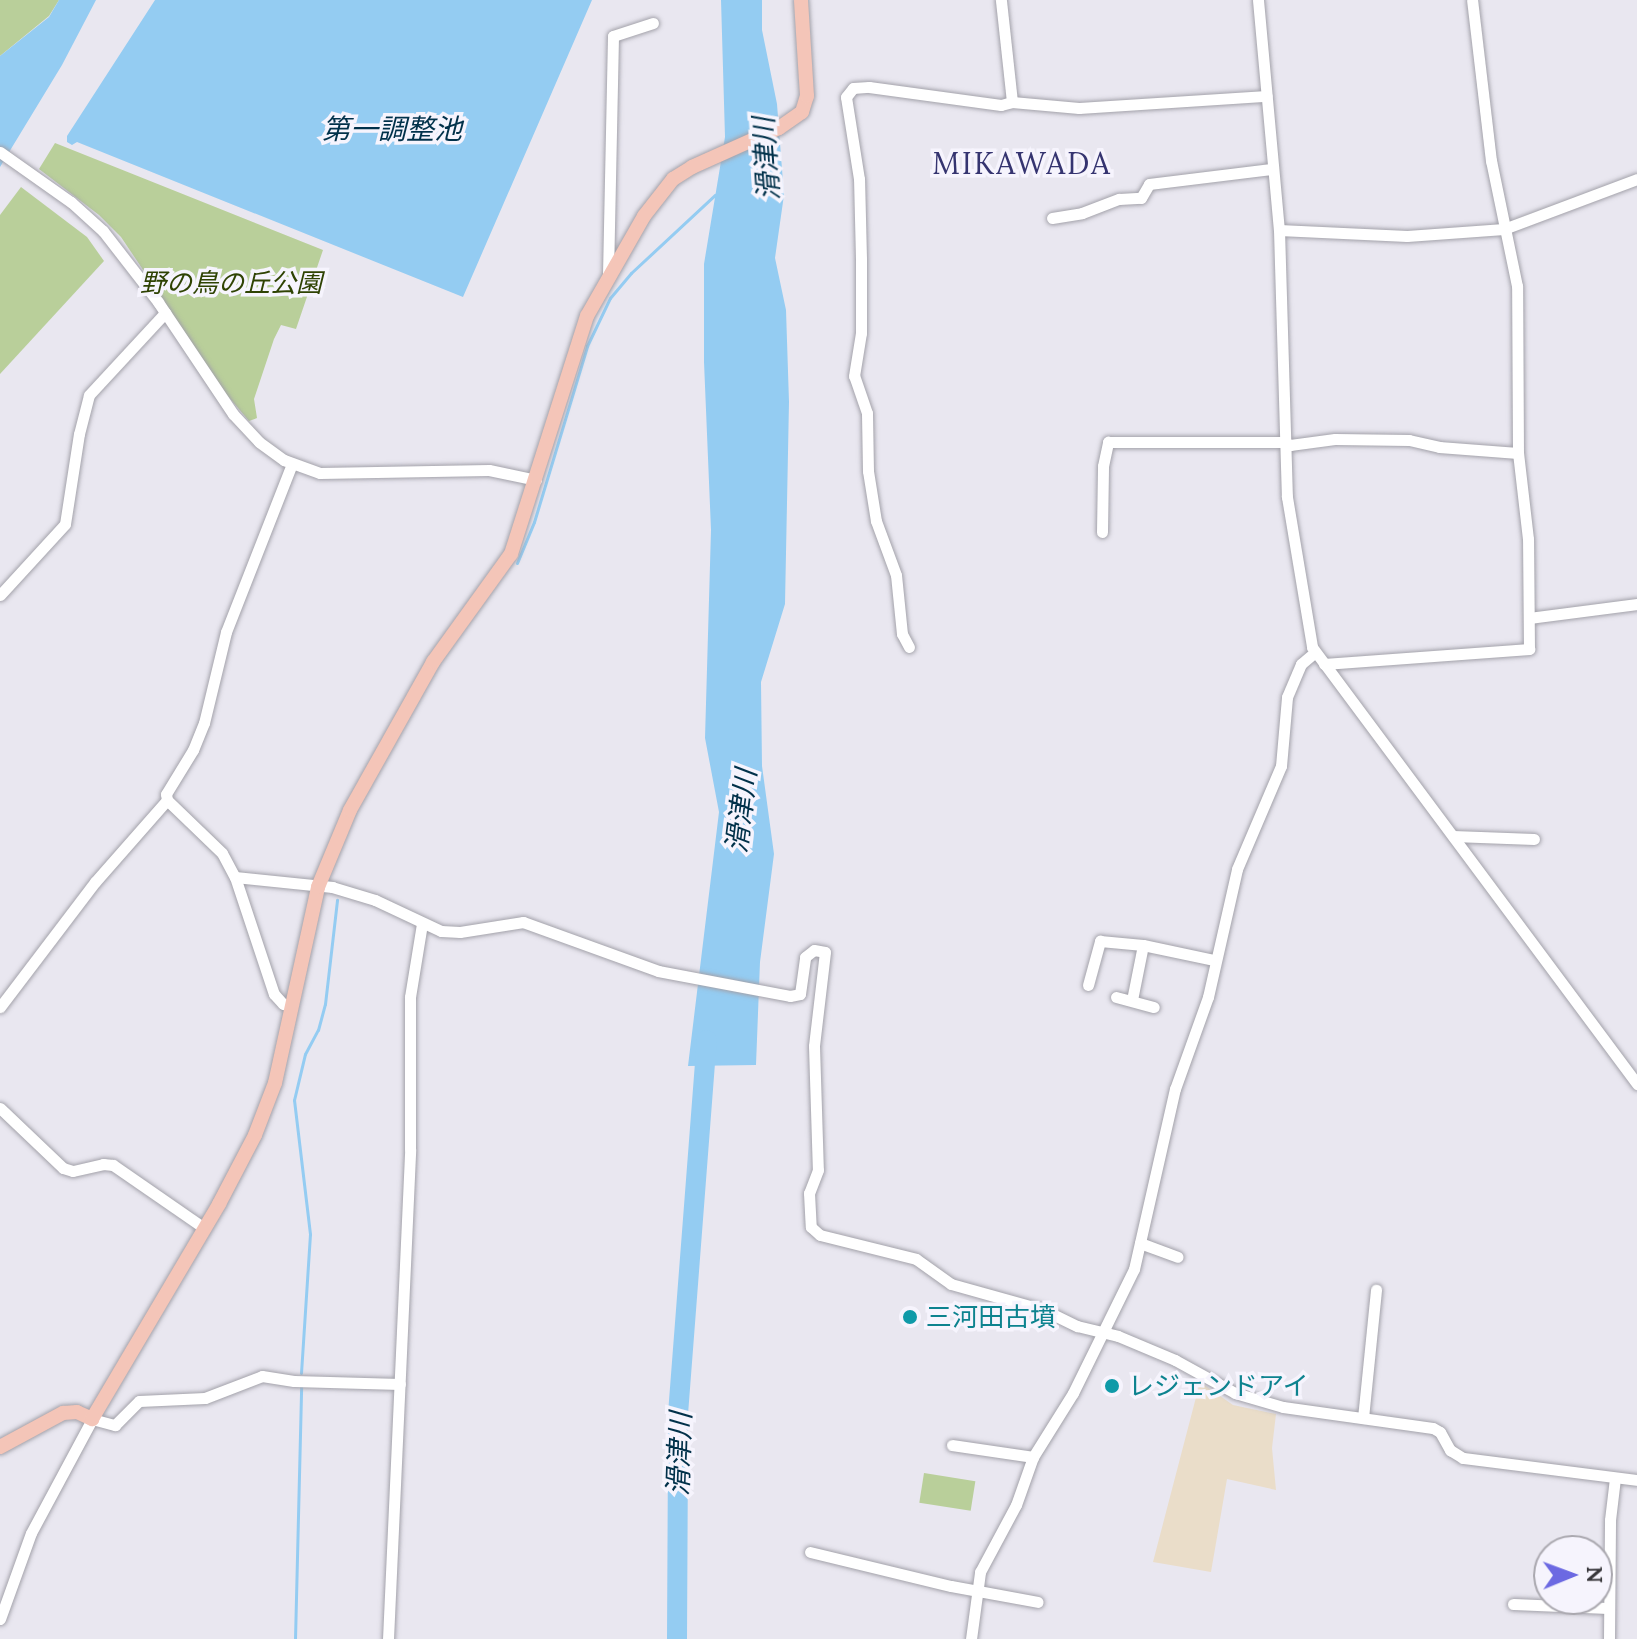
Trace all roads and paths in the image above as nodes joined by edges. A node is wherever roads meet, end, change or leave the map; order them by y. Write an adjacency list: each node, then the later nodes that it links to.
1 (801, 0): 14 (main road)
2 (1001, 0): 7 (street)
3 (1258, 0): 6 (street)
4 (1472, 0): 12 (street)
5 (653, 23): 14 (street)
6 (1267, 96): 7 (street); 9 (street)
7 (1012, 102): 24 (street)
8 (0, 152): 15 (street)
9 (1271, 169): 11 (street); 13 (street)
10 (1637, 179): 12 (street)
11 (1052, 218)
12 (1504, 229): 13 (street); 17 (street)
13 (1279, 230): 16 (street)
14 (608, 275): 19 (main road)
15 (165, 313): 18 (street); 21 (street)
16 (1285, 442): 17 (street); 20 (street); 25 (street)
17 (1518, 453): 23 (street)
18 (292, 464): 19 (street); 27 (street)
19 (536, 480): 31 (main road)
20 (1102, 532)
21 (0, 595)
22 (1637, 604): 23 (street)
23 (1529, 618): 26 (street)
24 (909, 647)
25 (1314, 653): 26 (street); 34 (street)
26 (1324, 664): 28 (street)
27 (167, 800): 30 (street); 39 (street)
28 (1453, 836): 29 (street); 41 (street)
29 (1534, 839)
30 (235, 877): 31 (street); 38 (street)
31 (318, 887): 32 (street); 38 (main road)
32 (422, 924): 47 (street); 48 (street)
33 (1143, 945): 34 (street); 35 (street); 37 (street)
34 (1214, 960): 44 (street)
35 (1088, 985)
36 (1116, 997): 37 (street)
37 (1132, 1000): 40 (street)
38 (291, 1006): 43 (main road)
39 (0, 1007)
40 (1154, 1007)
41 (1637, 1084)
42 (0, 1108): 43 (street)
43 (204, 1228): 50 (main road)
44 (1140, 1243): 45 (street); 47 (street)
45 (1178, 1257)
46 (1376, 1290): 49 (street)
47 (1103, 1333): 49 (street); 53 (street)
48 (400, 1384): 50 (street); 64 (street)
49 (1363, 1418): 54 (street)
50 (92, 1419): 52 (main road); 63 (street)
51 (952, 1445): 53 (street)
52 (0, 1447)
53 (1033, 1457): 58 (street)
54 (1615, 1478): 55 (street); 56 (street)
55 (1637, 1480)
56 (1610, 1535)
57 (810, 1552): 58 (street)
58 (976, 1591): 59 (street); 65 (street)
59 (1038, 1602)
60 (1513, 1604): 61 (street)
61 (1533, 1605)
62 (1608, 1615): 66 (street)
63 (0, 1619)
64 (388, 1639)
65 (971, 1639)
66 (1609, 1639)

